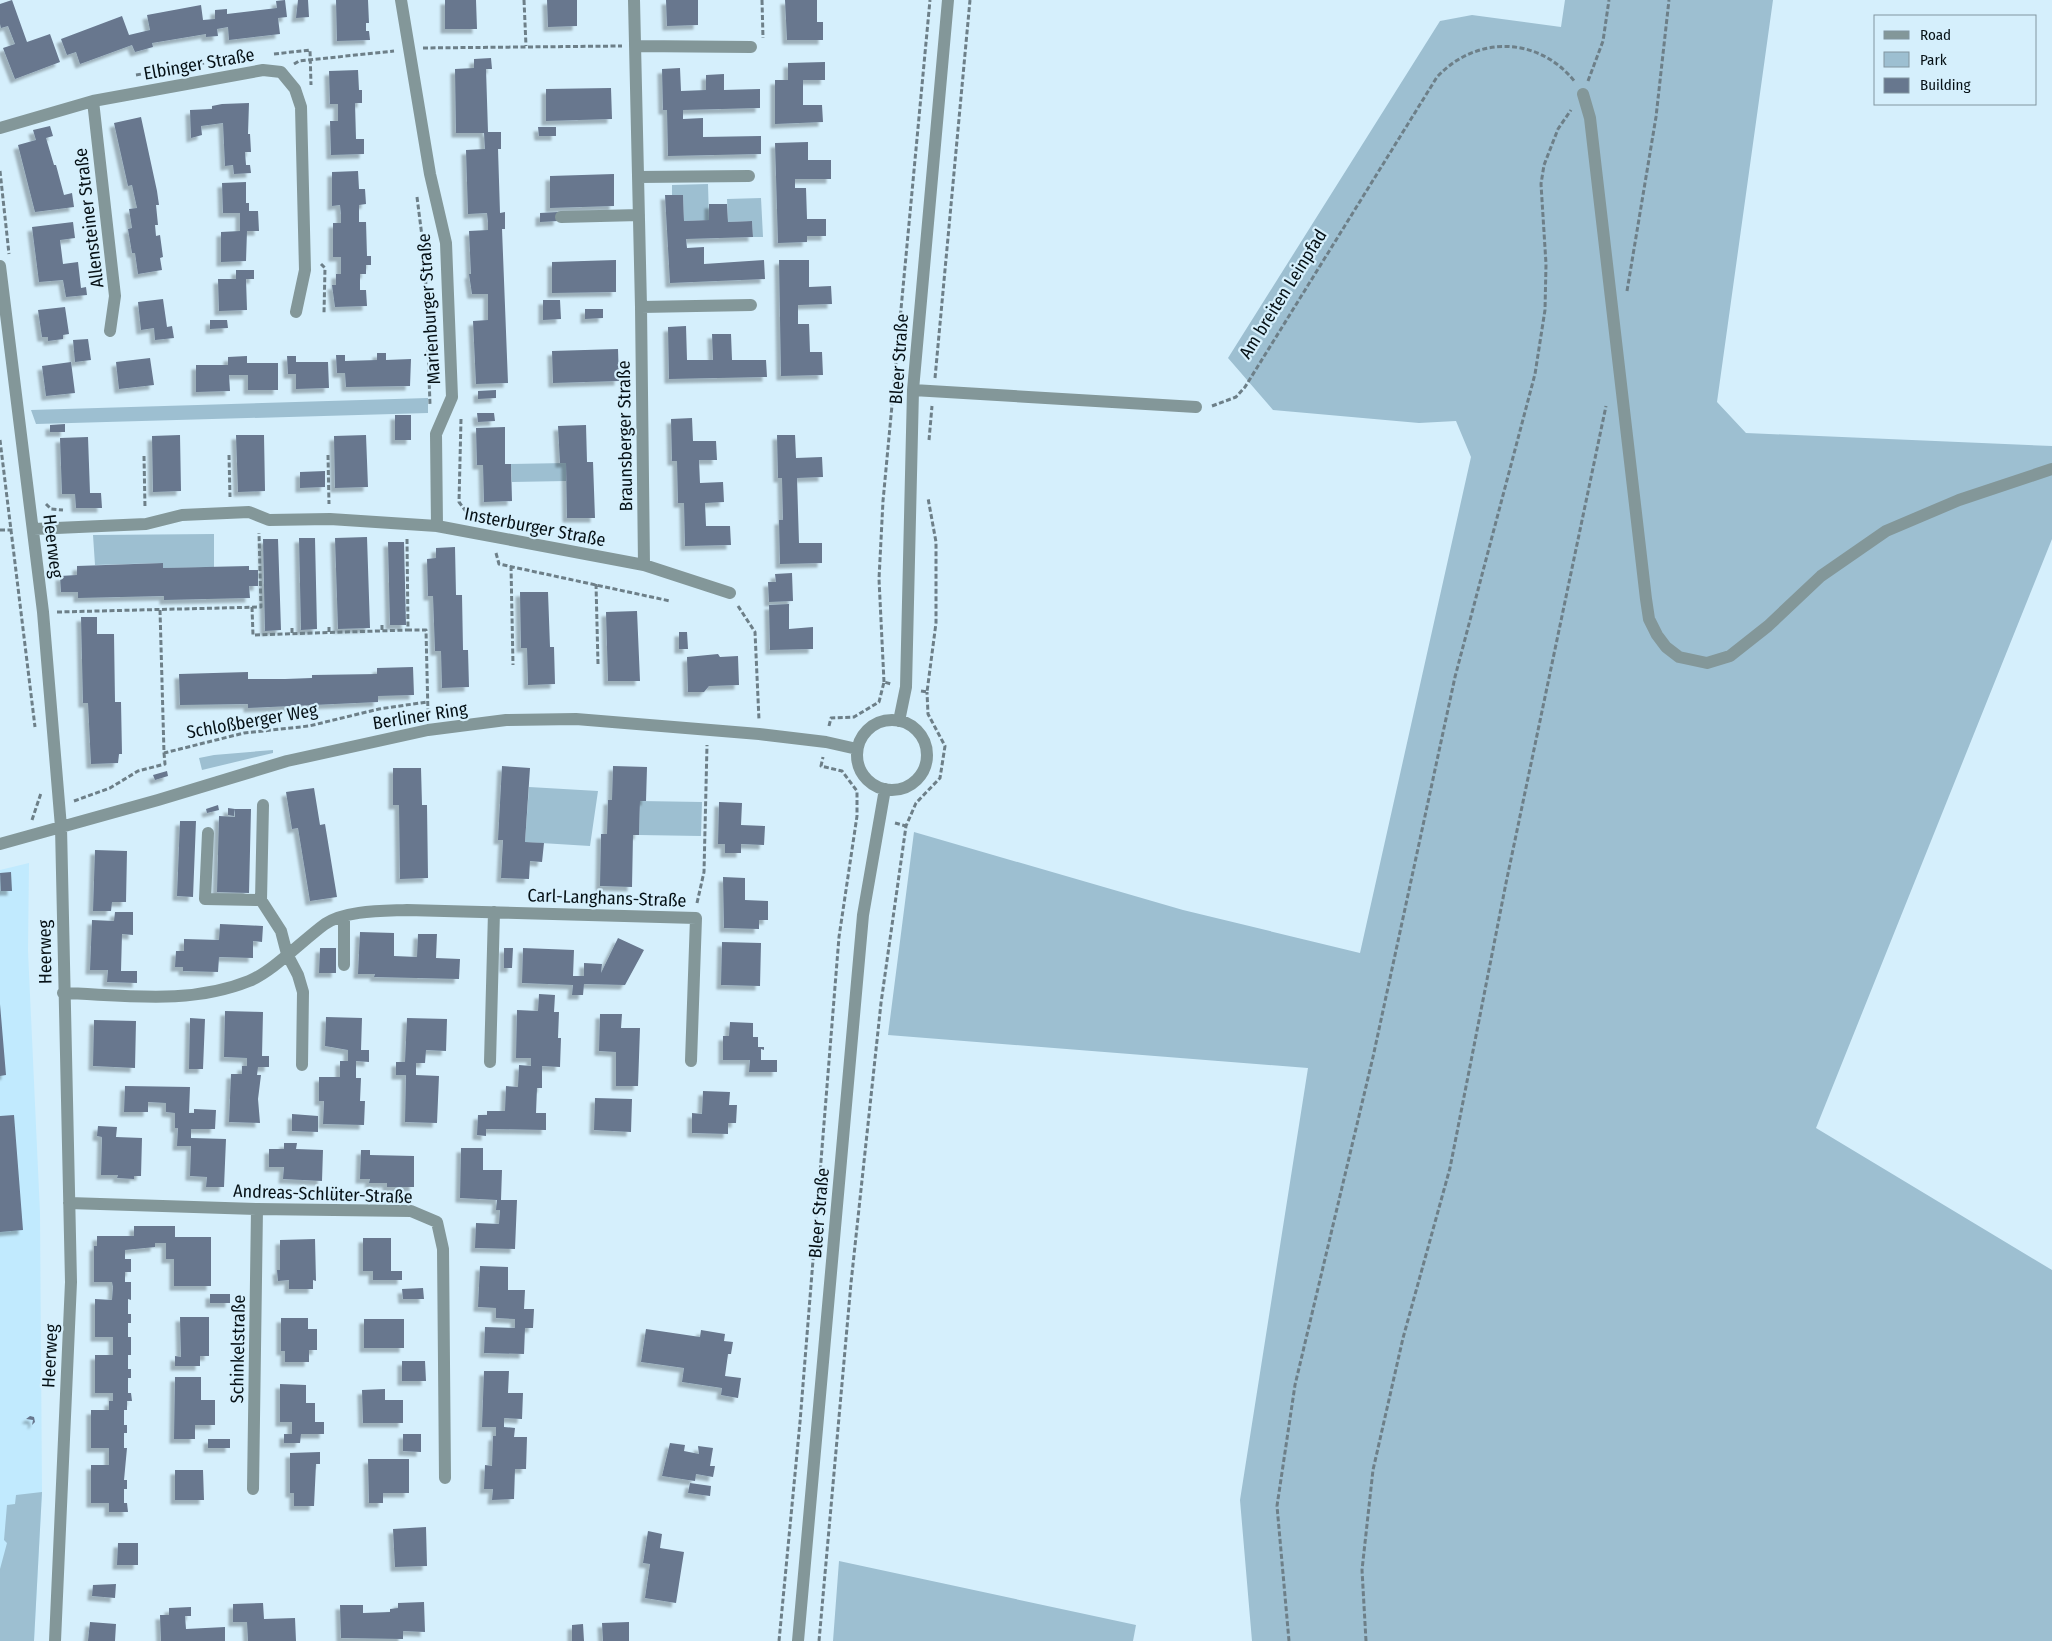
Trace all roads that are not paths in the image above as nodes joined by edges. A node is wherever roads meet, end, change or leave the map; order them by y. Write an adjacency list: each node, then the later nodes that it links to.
1 (402, 0): 21 (street, Marienburger Straße)
2 (634, 0): 4 (street, Braunsberger Straße)
3 (948, 0): 18 (street, Bleer Straße)
4 (635, 46): 5 (street); 10 (street, Braunsberger Straße)
5 (751, 47)
6 (1583, 94): 20 (street)
7 (93, 101): 8 (street, Elbinger Straße); 16 (street, Elbinger Straße); 17 (street, Allensteiner Straße)
8 (0, 128)
9 (749, 176): 10 (street)
10 (638, 177): 11 (street, Braunsberger Straße)
11 (639, 215): 12 (street); 15 (street, Braunsberger Straße)
12 (561, 218)
13 (0, 266): 22 (street, Heerweg)
14 (751, 305): 15 (street)
15 (641, 307): 23 (street, Braunsberger Straße)
16 (296, 312)
17 (110, 331)
18 (913, 390): 19 (street); 25 (street, Bleer Straße)
19 (1196, 407)
20 (2052, 469)
21 (437, 526): 22 (street, Insterburger Straße); 23 (street, Insterburger Straße)
22 (34, 529): 29 (street, Heerweg)
23 (644, 565): 24 (street, Insterburger Straße)
24 (730, 592)
25 (900, 721): 26 (street); 27 (street)
26 (857, 749): 27 (street); 29 (street, Berliner Ring)
27 (885, 790): 46 (street, Bleer Straße)
28 (262, 805): 32 (street)
29 (61, 827): 31 (street, Berliner Ring); 37 (street, Heerweg)
30 (208, 833): 32 (street)
31 (0, 844)
32 (261, 900): 35 (street)
33 (494, 912): 34 (street, Carl-Langhans-Straße); 38 (street, Carl-Langhans-Straße); 39 (street)
34 (344, 918): 35 (street, Carl-Langhans-Straße); 36 (street)
35 (287, 954): 37 (street, Carl-Langhans-Straße); 40 (street)
36 (344, 966)
37 (63, 992): 41 (street, Heerweg)
38 (691, 1061)
39 (490, 1062)
40 (302, 1065)
41 (68, 1203): 42 (street, Andreas-Schlüter-Straße); 45 (street, Heerweg)
42 (257, 1209): 43 (street, Andreas-Schlüter-Straße); 44 (street, Schinkelstraße)
43 (445, 1478)
44 (254, 1489)
45 (55, 1641)
46 (798, 1641)

